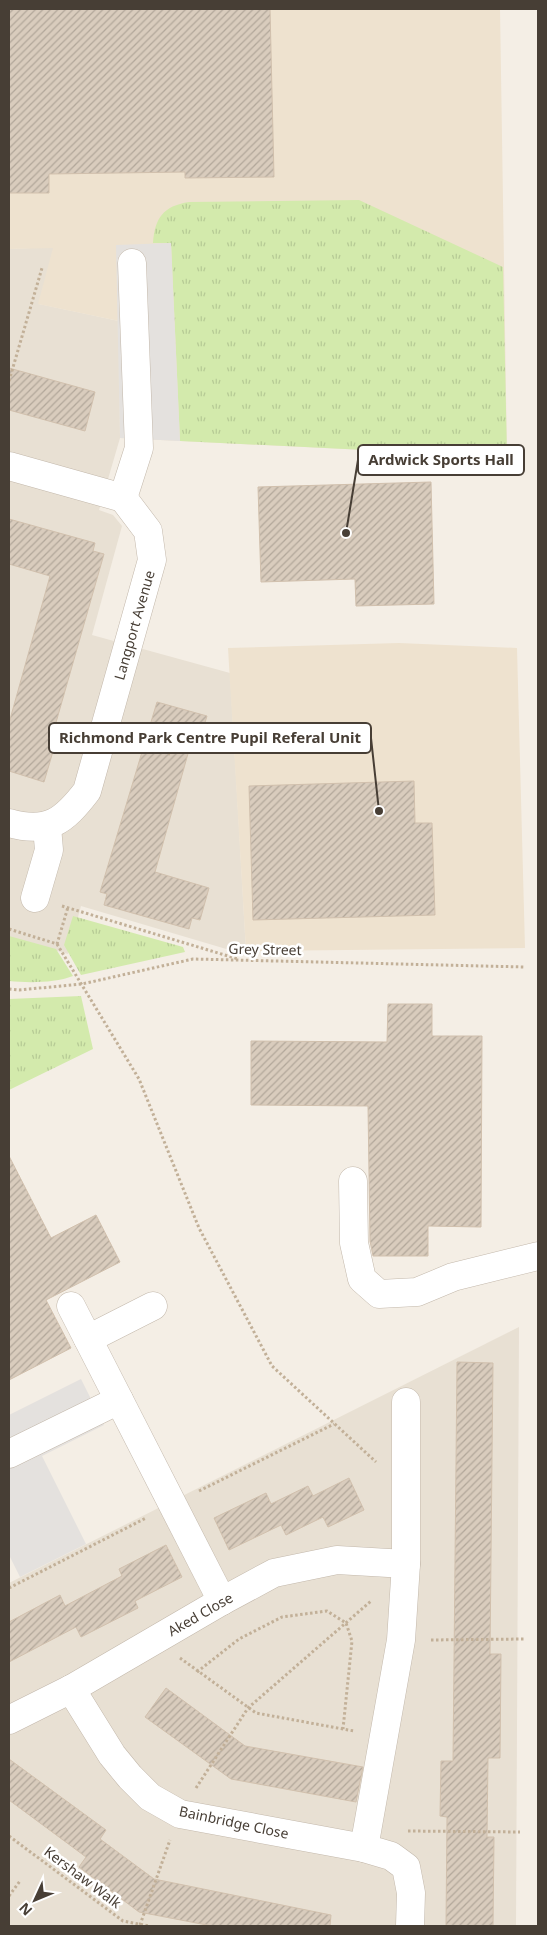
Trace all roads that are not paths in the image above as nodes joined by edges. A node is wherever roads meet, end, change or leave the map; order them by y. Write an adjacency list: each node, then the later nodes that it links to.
1 (132, 263): 3 (street)
2 (9, 466): 3 (street)
3 (123, 498): 5 (street, Langport Avenue)
4 (9, 823): 5 (street)
5 (47, 827): 6 (street)
6 (35, 898)
7 (353, 1181): 8 (street)
8 (538, 1256)
9 (71, 1306): 11 (street)
10 (153, 1306): 11 (street)
11 (88, 1339): 12 (street)
12 (119, 1400): 14 (street); 16 (street)
13 (406, 1402): 15 (street)
14 (9, 1454)
15 (406, 1564): 16 (street, Aked Close); 19 (street)
16 (222, 1601): 17 (street, Aked Close)
17 (71, 1690): 18 (street, Aked Close); 19 (street, Bainbridge Close)
18 (9, 1720)
19 (364, 1848): 20 (street)
20 (410, 1926)

